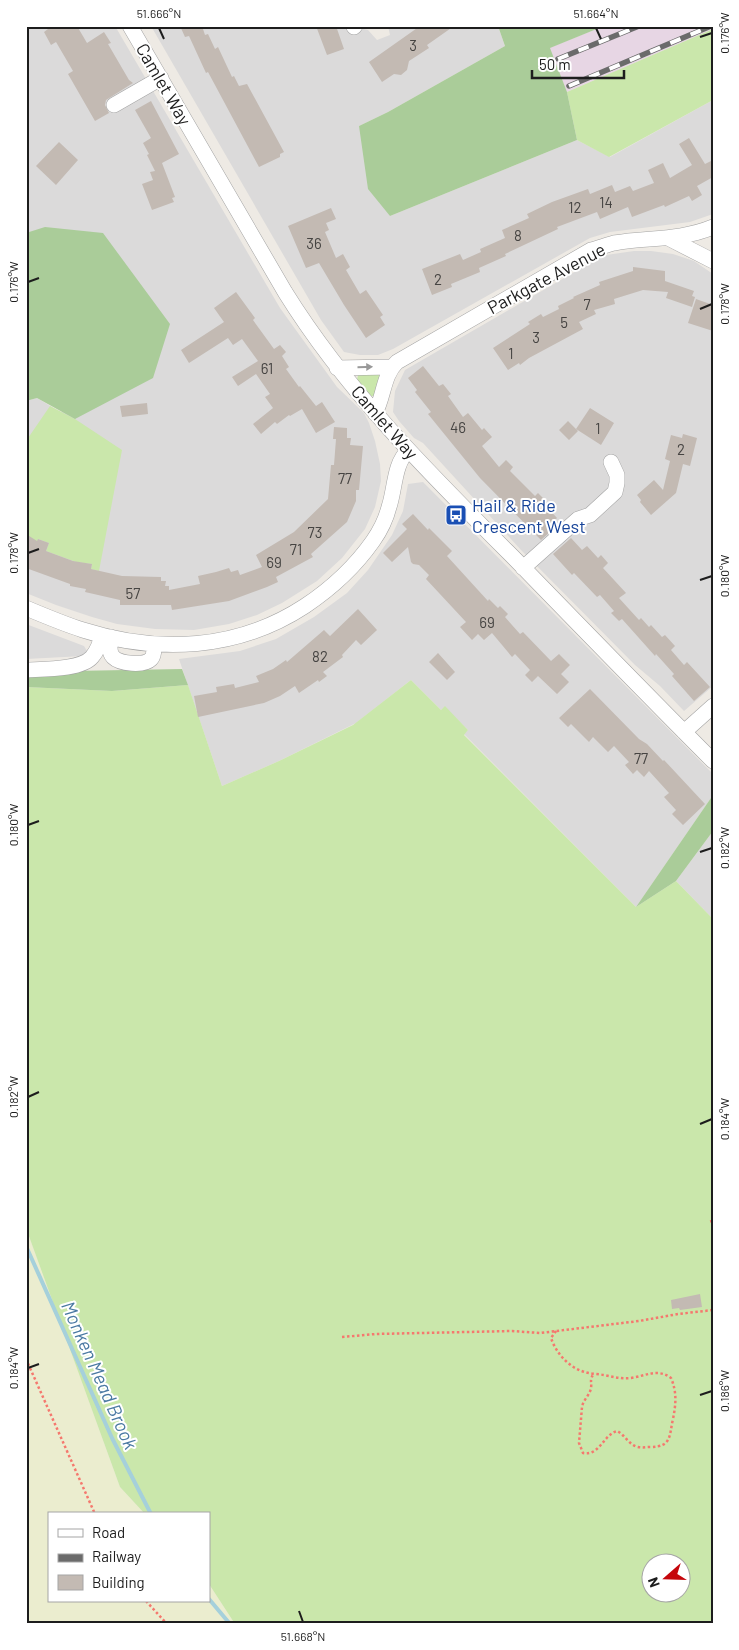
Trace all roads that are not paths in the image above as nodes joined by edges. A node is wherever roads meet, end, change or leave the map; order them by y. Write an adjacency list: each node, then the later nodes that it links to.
1 (130, 26): 2 (street, Camlet Way)
2 (161, 78): 3 (street); 8 (street, Camlet Way)
3 (114, 105)
4 (713, 227): 5 (street, Parkgate Avenue)
5 (670, 239): 6 (street); 7 (street, Parkgate Avenue)
6 (713, 261)
7 (392, 366): 8 (street, one-way to 7); 9 (street)
8 (338, 368): 9 (street, Camlet Way)
9 (375, 413): 10 (street, Camlet Way)
10 (408, 450): 12 (street, Camlet Way); 15 (street)
11 (610, 462): 12 (street)
12 (523, 568): 18 (street, Camlet Way)
13 (26, 608): 14 (street)
14 (106, 636): 15 (street); 15 (street); 16 (street)
15 (154, 644)
16 (26, 670)
17 (713, 706): 18 (street)
18 (684, 732): 19 (street, Camlet Way)
19 (713, 761)

